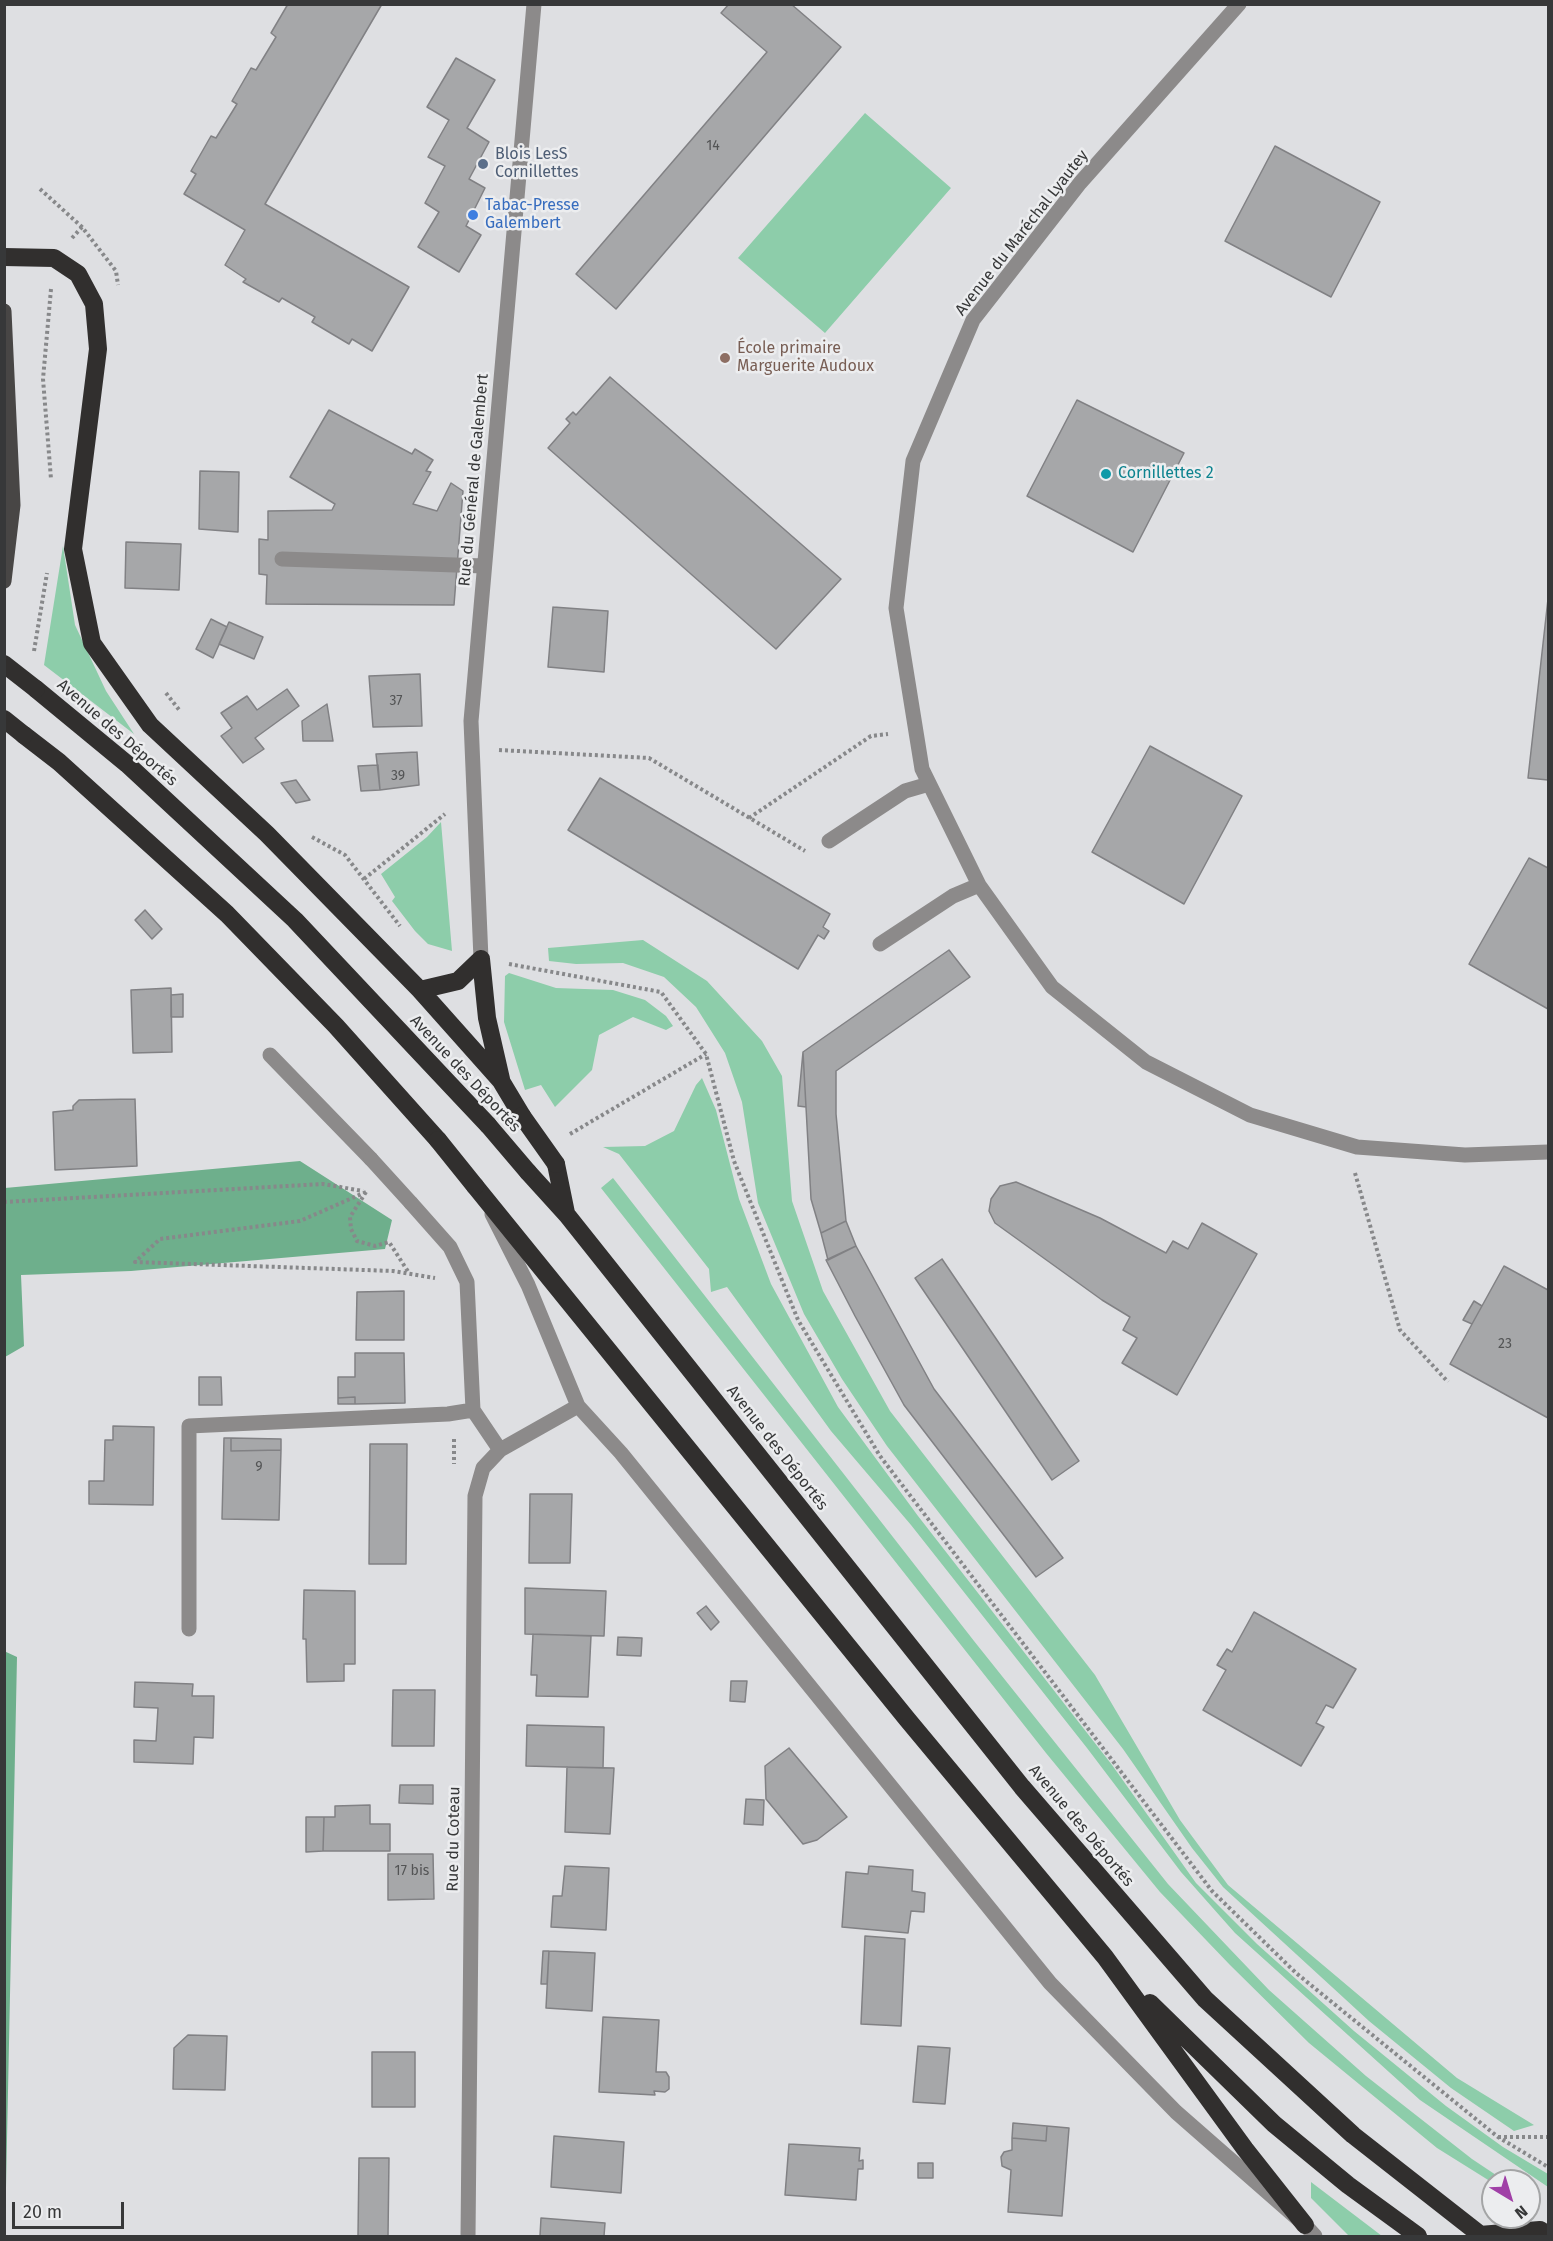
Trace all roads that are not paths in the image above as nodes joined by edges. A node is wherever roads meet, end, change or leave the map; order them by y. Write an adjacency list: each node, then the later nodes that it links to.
1 (534, 4): 6 (street, Rue du Général de Galembert)
2 (1239, 4): 10 (street, Avenue du Maréchal Lyautey)
3 (4, 257): 15 (highway)
4 (4, 311): 7 (main road)
5 (282, 559): 6 (street)
6 (484, 566): 14 (street, Rue du Général de Galembert)
7 (4, 581)
8 (4, 664): 20 (highway, Avenue des Déportés, bridge)
9 (4, 719): 19 (highway, bridge)
10 (929, 784): 11 (street); 12 (street, Avenue du Maréchal Lyautey)
11 (830, 841)
12 (979, 885): 13 (street); 18 (street, Avenue du Maréchal Lyautey)
13 (880, 944)
14 (481, 959): 15 (highway); 17 (highway)
15 (420, 990): 17 (highway)
16 (270, 1055): 22 (street, bridge)
17 (501, 1081): 20 (highway, bridge)
18 (1548, 1152)
19 (478, 1190): 21 (street); 25 (highway)
20 (567, 1215): 30 (highway, Avenue des Déportés)
21 (578, 1406): 23 (street); 26 (street)
22 (473, 1410): 23 (street); 24 (street)
23 (500, 1450): 28 (street, Rue du Coteau)
24 (189, 1629)
25 (1105, 1957): 26 (highway); 29 (highway)
26 (1310, 2231)
27 (1548, 2235): 30 (highway)
28 (468, 2236)
29 (1418, 2236)
30 (1481, 2236)

